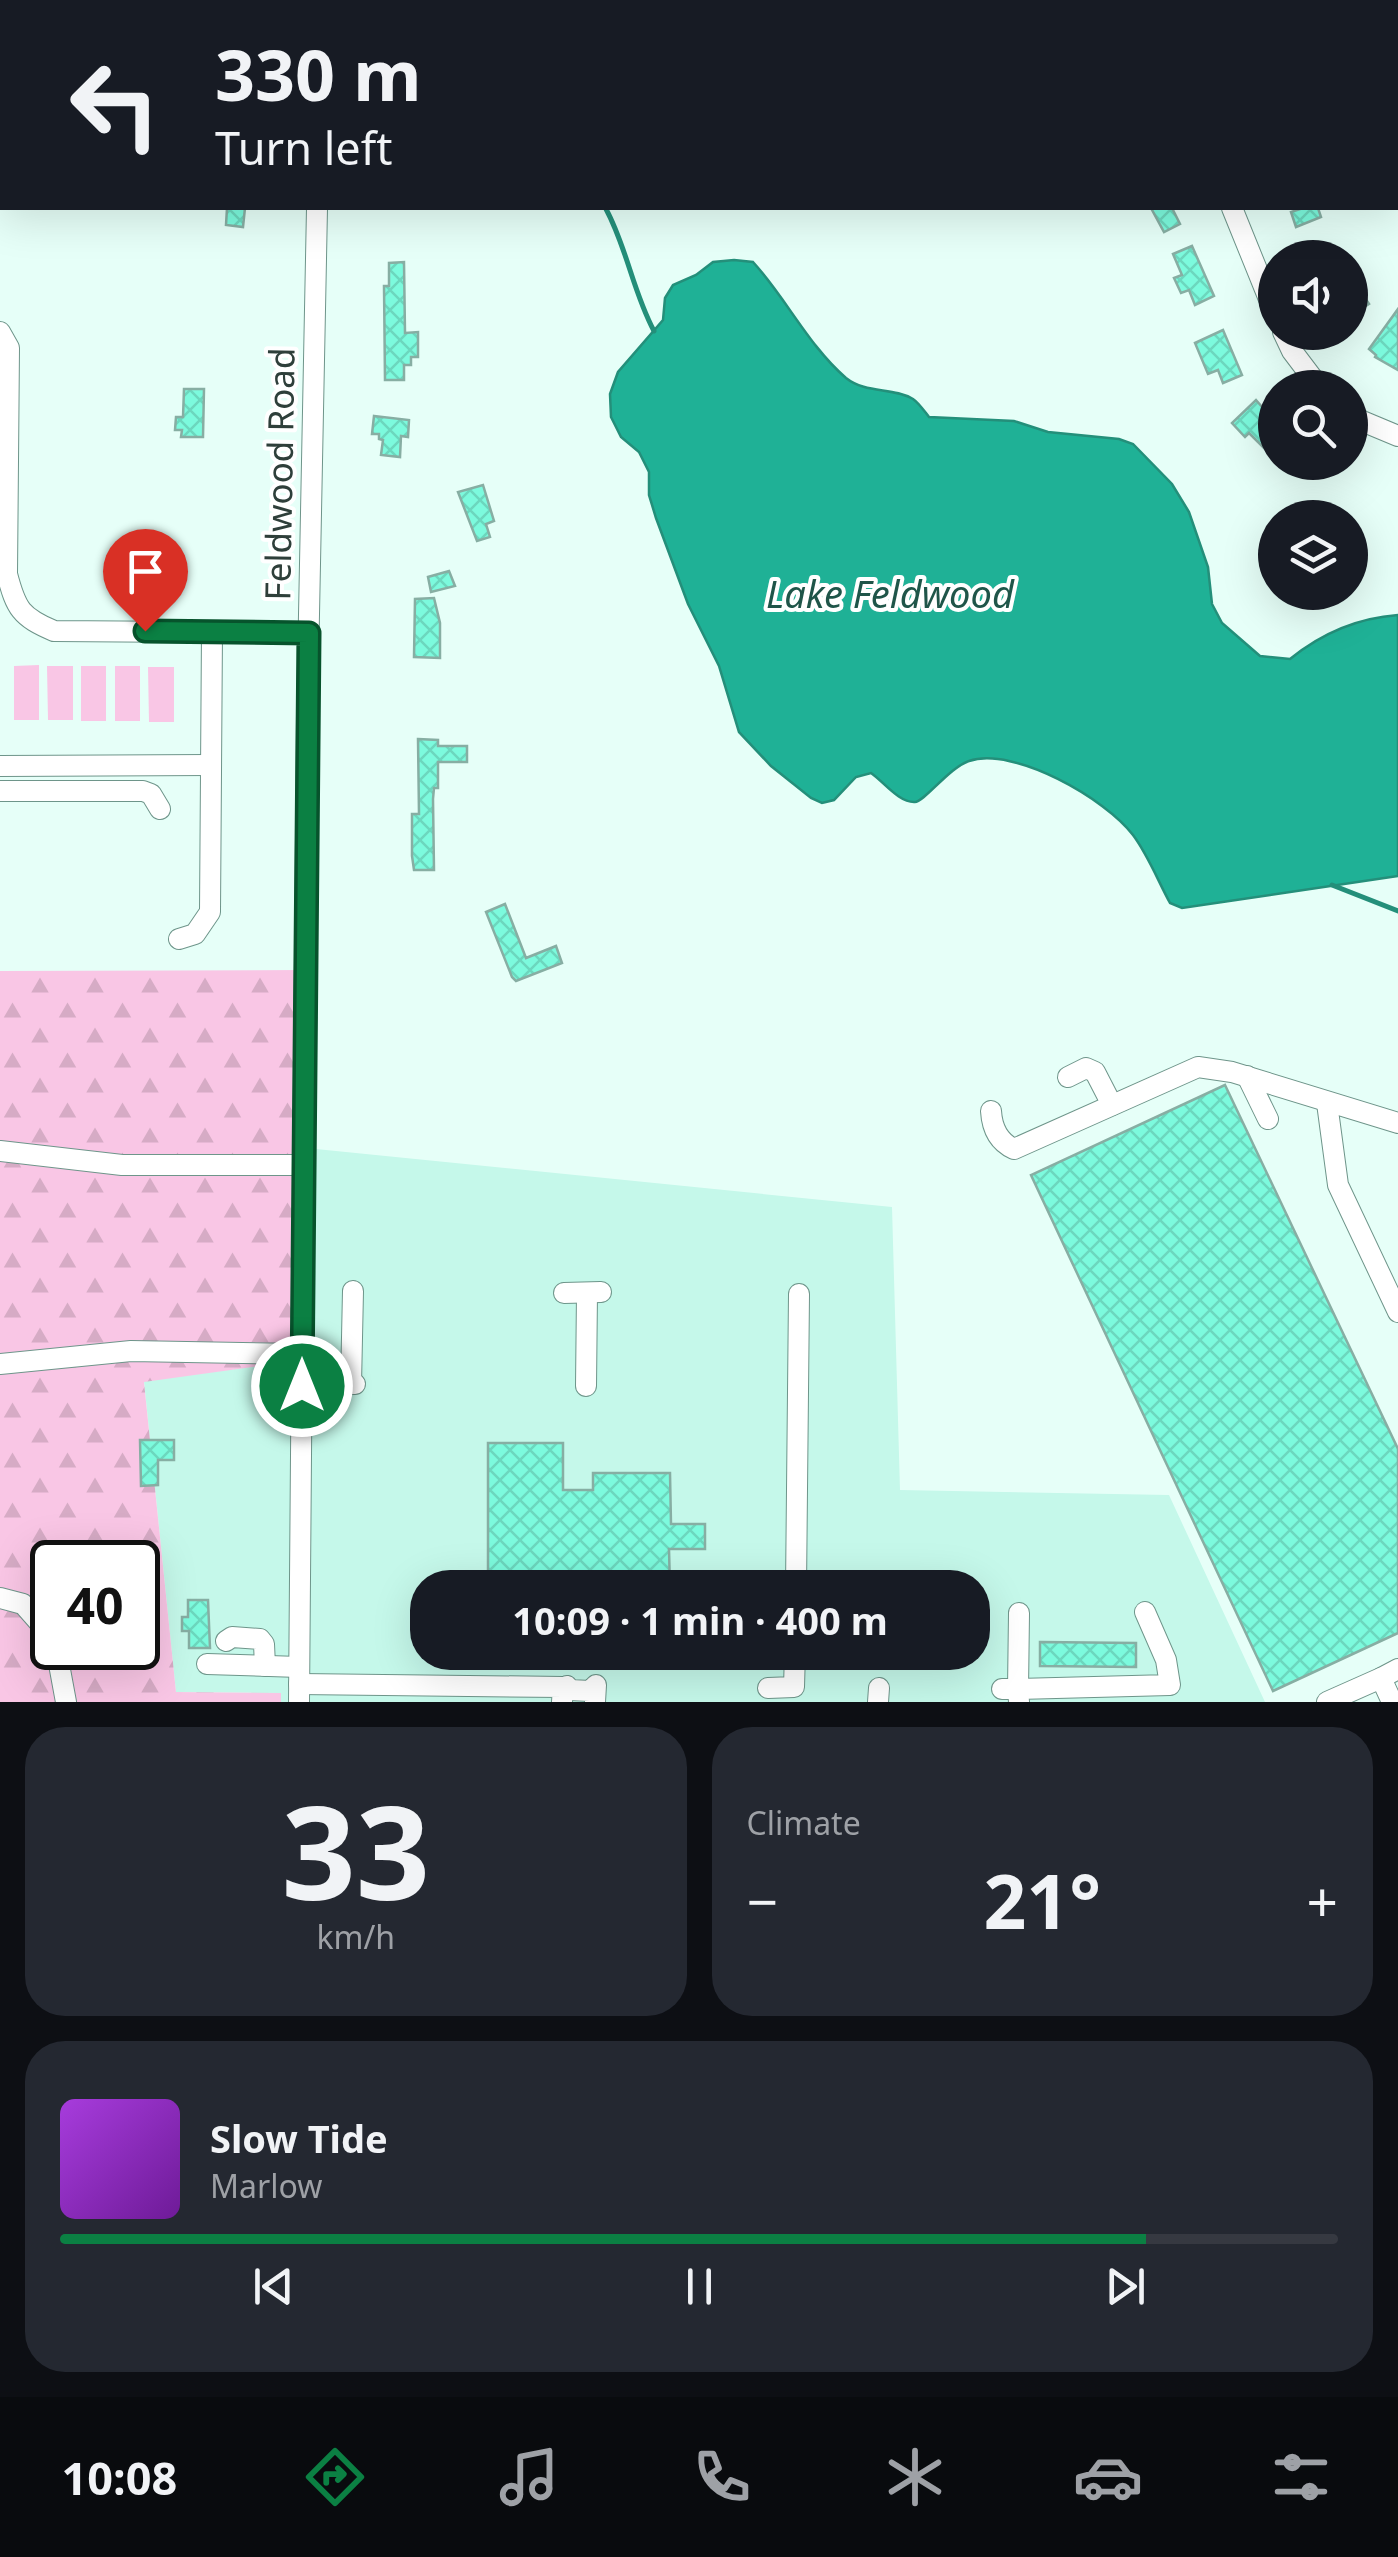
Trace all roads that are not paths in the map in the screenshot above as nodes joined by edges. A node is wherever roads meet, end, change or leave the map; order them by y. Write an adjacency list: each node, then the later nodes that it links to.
1 (317, 210): 8 (street, Feldwood Road)
2 (1233, 210): 3 (street)
3 (1258, 272)
4 (0, 332): 7 (street)
5 (1368, 424): 6 (street)
6 (1398, 436)
7 (212, 632): 8 (street); 9 (street)
8 (309, 633): 22 (street, Feldwood Road)
9 (211, 765): 10 (street); 13 (street)
10 (0, 766)
11 (0, 790): 12 (street)
12 (160, 809)
13 (179, 938)
14 (1246, 1076): 16 (street); 17 (street); 19 (street)
15 (1068, 1077): 17 (street)
16 (1327, 1103): 20 (street); 26 (street)
17 (1112, 1106): 18 (street)
18 (991, 1111)
19 (1268, 1119)
20 (1398, 1122)
21 (0, 1151): 22 (street)
22 (304, 1165): 27 (street, Feldwood Road)
23 (353, 1291): 29 (street)
24 (564, 1293): 30 (street)
25 (799, 1294): 31 (street)
26 (1398, 1312)
27 (302, 1354): 28 (street); 29 (street, Feldwood Road)
28 (0, 1364)
29 (302, 1386): 40 (street, Feldwood Road)
30 (586, 1386)
31 (796, 1570)
32 (0, 1598): 34 (street)
33 (1145, 1612): 43 (street)
34 (30, 1613)
35 (1019, 1613): 43 (street)
36 (221, 1655): 40 (street)
37 (60, 1670): 45 (street)
38 (794, 1670): 41 (street)
39 (1389, 1674): 46 (street); 47 (street)
40 (299, 1684): 42 (street)
41 (768, 1688)
42 (564, 1692): 44 (street)
43 (1013, 1693)
44 (594, 1694)
45 (66, 1702)
46 (1327, 1702)
47 (1392, 1702)

